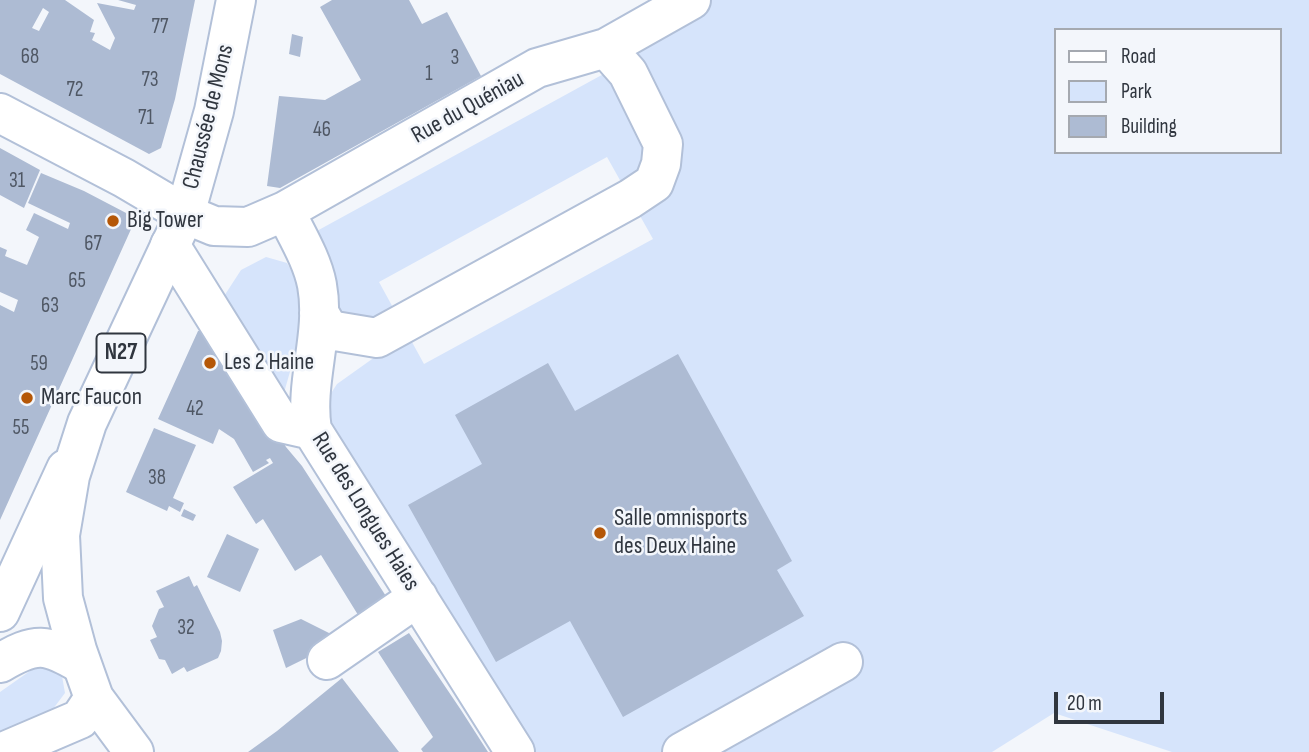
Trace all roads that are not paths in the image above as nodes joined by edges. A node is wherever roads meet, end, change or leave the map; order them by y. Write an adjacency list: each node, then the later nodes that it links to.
1 (236, 0): 6 (street, Chaussée de Mons / N27)
2 (691, 0): 3 (street, Rue du Quéniau)
3 (606, 48): 5 (street, Rue du Quéniau); 7 (street)
4 (0, 113): 6 (street)
5 (285, 211): 6 (street, Rue du Quéniau); 7 (street, Rue des Longues Haies)
6 (178, 229): 8 (street, Chaussée de Mons / N27); 9 (street)
7 (319, 313): 9 (street, Rue des Longues Haies)
8 (87, 423): 11 (street, Chaussée de Mons); 15 (street, Chaussée de Mons / N27)
9 (312, 430): 10 (street, Rue des Longues Haies)
10 (418, 597): 12 (street); 18 (street, Rue des Longues Haies)
11 (0, 612)
12 (327, 660)
13 (843, 662): 19 (street)
14 (0, 663): 15 (street)
15 (88, 681): 16 (street); 17 (street, Chaussée de Mons / N27)
16 (3, 752)
17 (134, 752)
18 (515, 752)
19 (682, 752)

